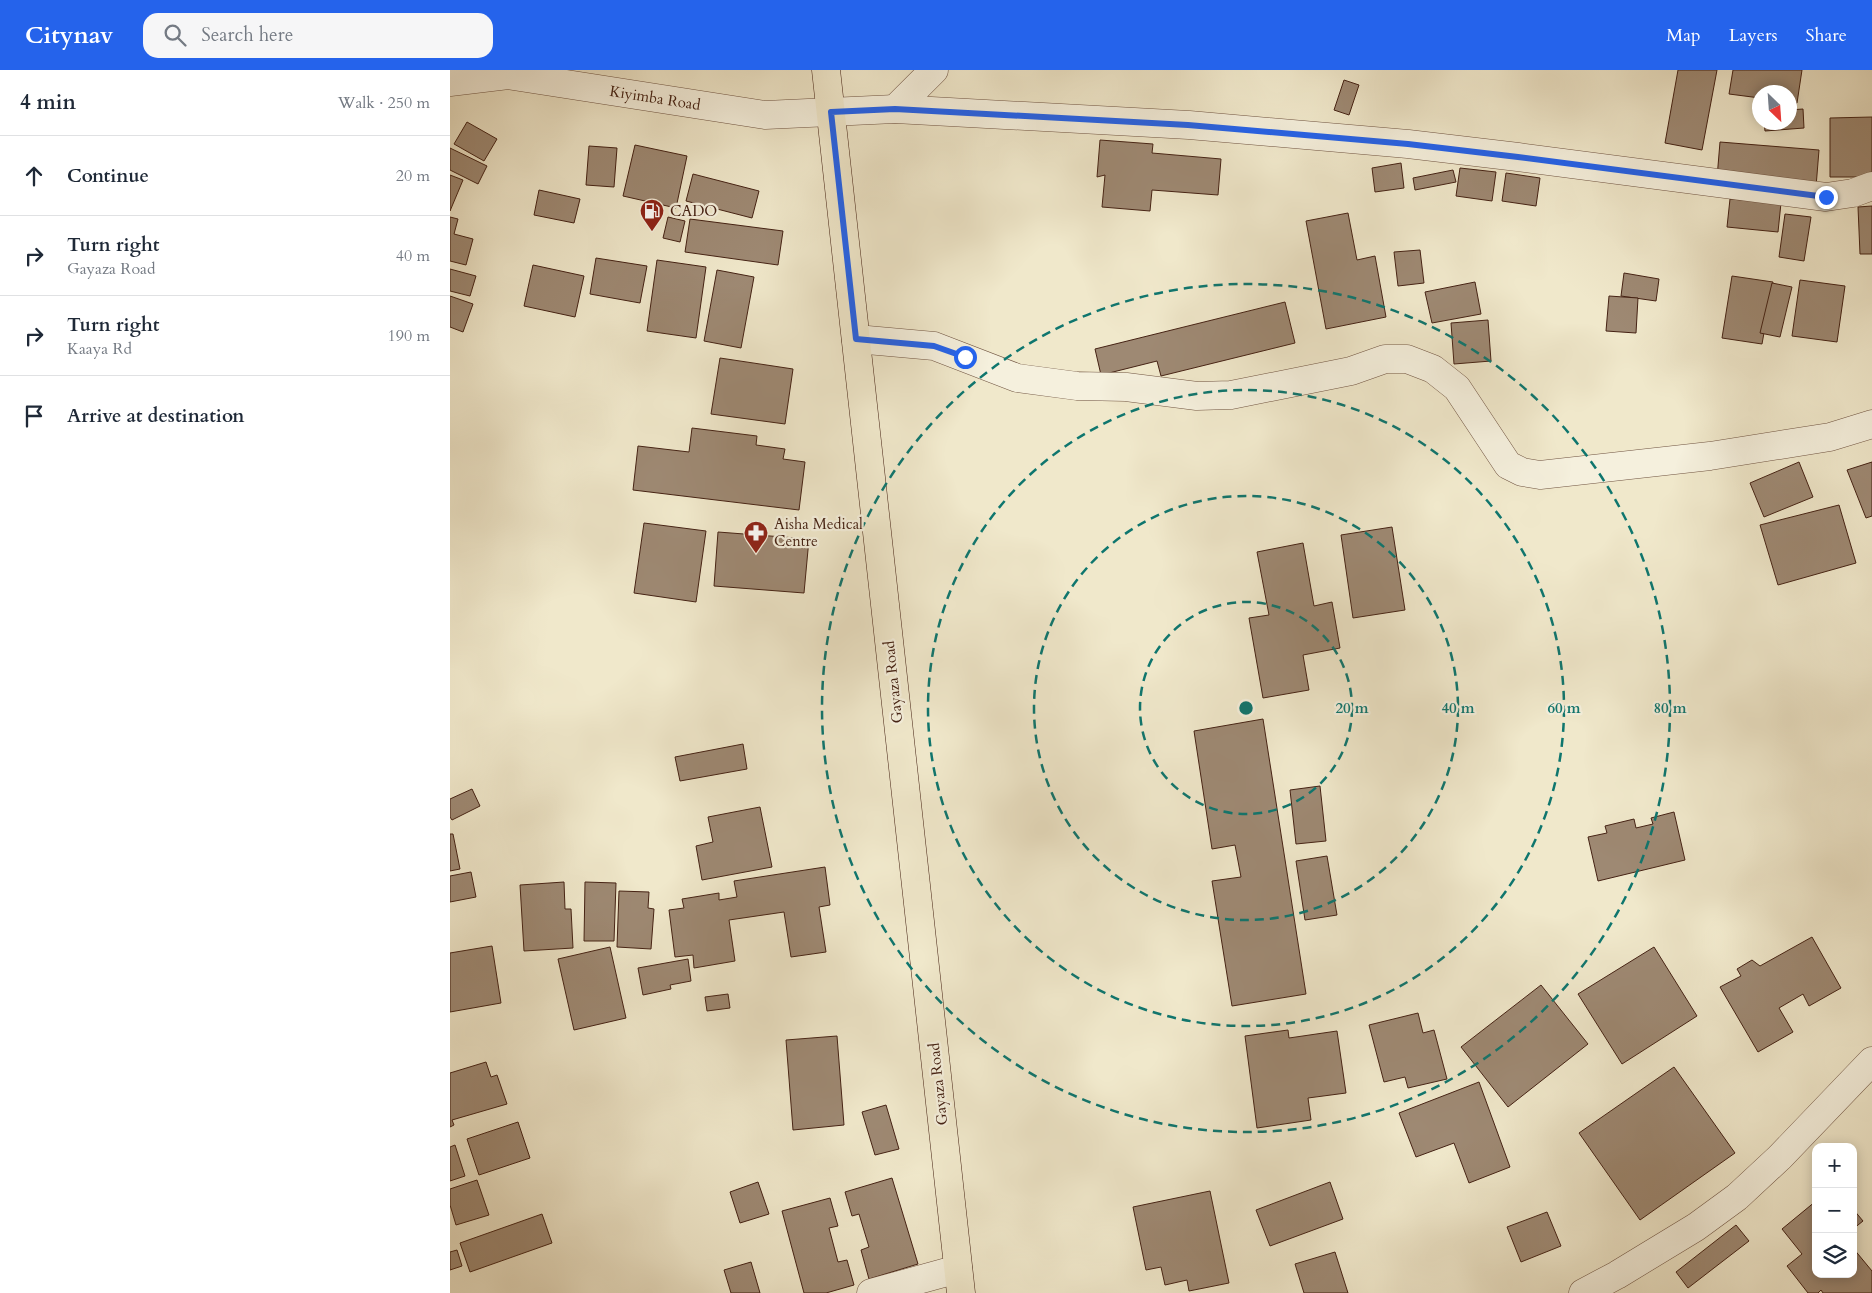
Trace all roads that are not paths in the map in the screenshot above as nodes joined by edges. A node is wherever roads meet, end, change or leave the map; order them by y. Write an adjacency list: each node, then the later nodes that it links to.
1 (826, 70): 5 (main road, Gayaza Road)
2 (934, 70): 4 (street)
3 (450, 82): 5 (street, Kiyimba Road)
4 (895, 109): 5 (street, Kiyimba Road); 6 (street, Kiyimba Road)
5 (831, 112): 7 (main road, Gayaza Road)
6 (1872, 186)
7 (856, 339): 8 (street); 10 (main road, Gayaza Road)
8 (1872, 424)
9 (1872, 1061): 12 (street)
10 (960, 1281): 11 (street)
11 (871, 1293)
12 (1583, 1293)

